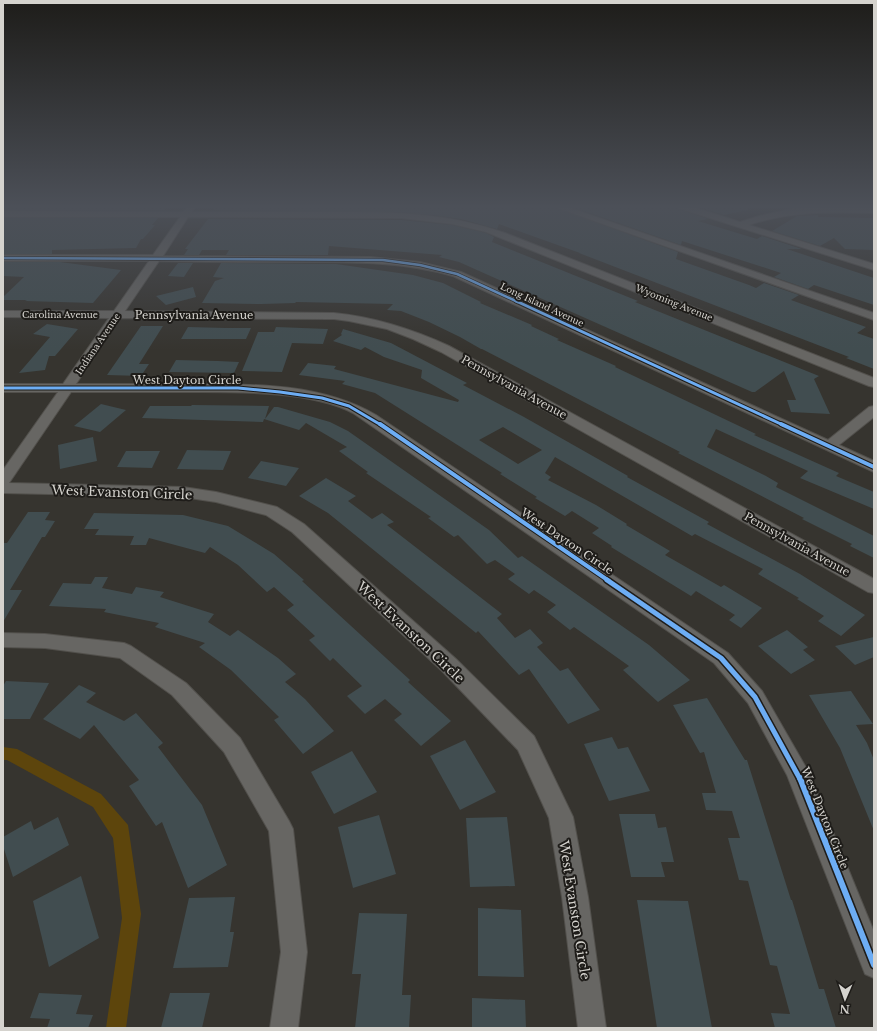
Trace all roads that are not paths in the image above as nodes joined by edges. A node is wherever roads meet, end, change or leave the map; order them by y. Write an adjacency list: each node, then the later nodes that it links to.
1 (160, 253): 6 (street, Indiana Avenue)
2 (548, 253): 11 (street, Wyoming Avenue)
3 (691, 253): 10 (street)
4 (833, 253): 7 (street)
5 (3, 258): 6 (street, Long Island Avenue)
6 (156, 259): 9 (street, Indiana Avenue); 15 (street, Long Island Avenue)
7 (874, 266)
8 (3, 314): 9 (street, Carolina Avenue)
9 (117, 315): 13 (street, Indiana Avenue); 19 (street, Pennsylvania Avenue)
10 (874, 317)
11 (874, 383)
12 (3, 388): 13 (street, West Dayton Circle)
13 (68, 388): 17 (street, Indiana Avenue); 21 (street, West Dayton Circle)
14 (874, 410): 15 (street)
15 (829, 446): 16 (street, Long Island Avenue)
16 (874, 467)
17 (3, 482)
18 (3, 488): 23 (street, West Evanston Circle)
19 (874, 587)
20 (3, 640): 22 (street)
21 (874, 965)
22 (284, 1028)
23 (592, 1028)

